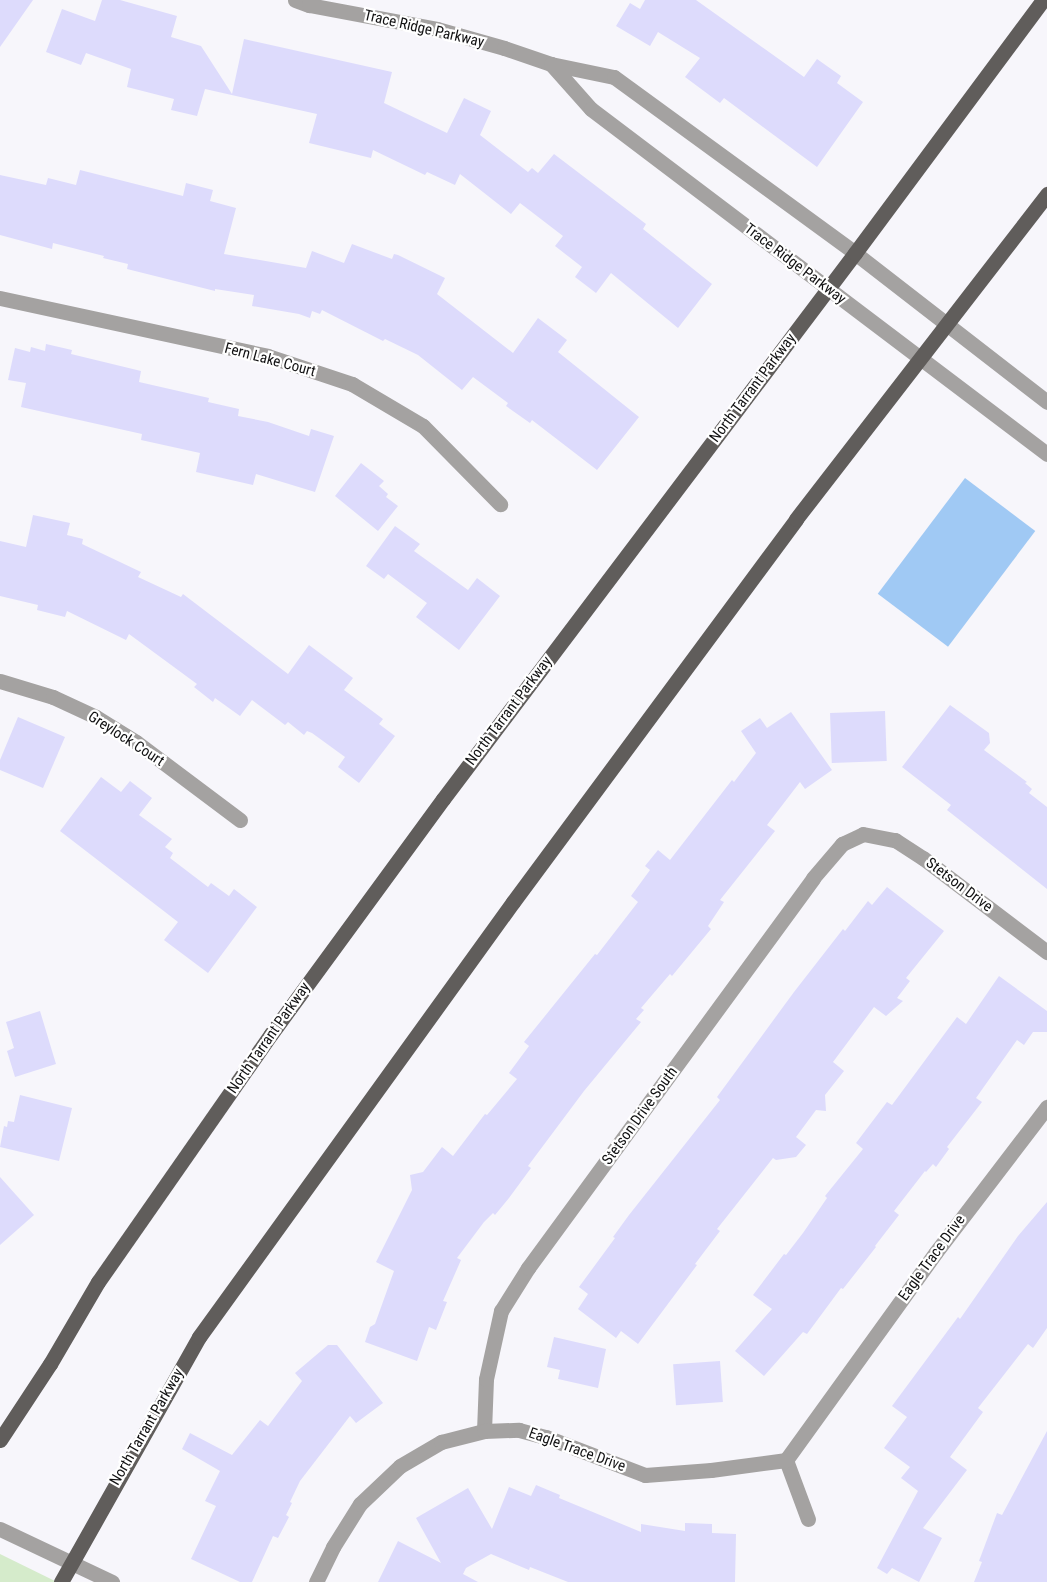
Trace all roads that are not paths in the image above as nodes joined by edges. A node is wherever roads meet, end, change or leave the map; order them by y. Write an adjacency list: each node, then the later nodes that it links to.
1 (295, 0): 3 (street, Trace Ridge Parkway)
2 (1043, 0): 5 (main road, North Tarrant Parkway)
3 (551, 64): 5 (street, Trace Ridge Parkway); 6 (street, Trace Ridge Parkway)
4 (1047, 194): 8 (main road, North Tarrant Parkway)
5 (856, 254): 6 (main road, North Tarrant Parkway); 8 (street, Trace Ridge Parkway)
6 (828, 290): 9 (street, Trace Ridge Parkway); 19 (main road, North Tarrant Parkway)
7 (0, 298): 12 (street, Fern Lake Court)
8 (947, 324): 9 (main road, North Tarrant Parkway); 10 (street, Trace Ridge Parkway)
9 (921, 358): 11 (street, Trace Ridge Parkway); 23 (main road, North Tarrant Parkway)
10 (1047, 402)
11 (1047, 454)
12 (500, 504)
13 (0, 681): 14 (street, Greylock Court)
14 (240, 820)
15 (862, 834): 16 (street, Stetson Drive); 18 (street, Stetson Drive South)
16 (1047, 952)
17 (1047, 1107): 20 (street, Eagle Trace Drive)
18 (484, 1431): 20 (street, Eagle Trace Drive); 26 (street, Eagle Trace Drive)
19 (0, 1440)
20 (786, 1460): 21 (street)
21 (808, 1519)
22 (0, 1528): 23 (street)
23 (71, 1562): 24 (main road, North Tarrant Parkway); 25 (street)
24 (61, 1582)
25 (112, 1582)
26 (316, 1582)

